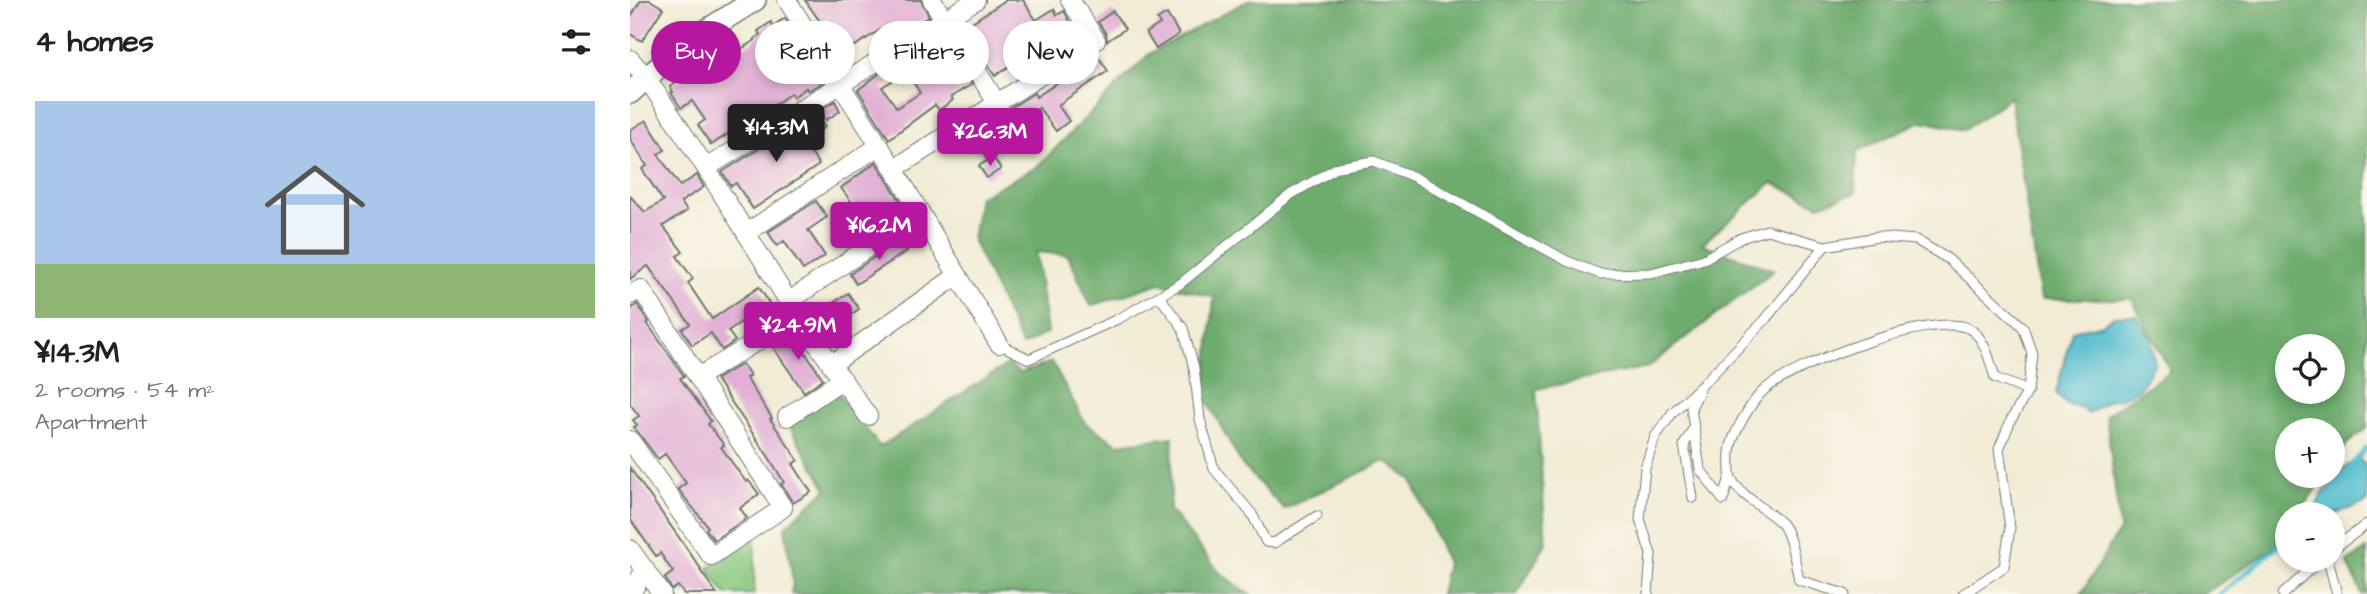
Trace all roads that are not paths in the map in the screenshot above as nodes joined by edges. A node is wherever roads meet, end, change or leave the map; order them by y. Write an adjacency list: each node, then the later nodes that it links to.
1 (755, 0): 6 (street)
2 (787, 0): 8 (street)
3 (932, 0): 7 (street)
4 (976, 0): 7 (street)
5 (1070, 0): 15 (street)
6 (732, 6): 11 (street)
7 (945, 19): 10 (street); 15 (street)
8 (800, 21)
9 (630, 59): 11 (street)
10 (855, 73)
11 (646, 77): 14 (street); 17 (street)
12 (837, 84): 17 (street)
13 (840, 84): 16 (street)
14 (630, 93)
15 (997, 103): 18 (street)
16 (879, 146): 18 (street); 20 (street)
17 (706, 168): 20 (street)
18 (894, 169): 19 (street)
19 (920, 212): 22 (street); 25 (street)
20 (746, 233): 25 (street)
21 (1825, 246): 24 (lane); 29 (lane); 30 (lane)
22 (958, 275): 26 (street); 27 (street)
23 (630, 295): 28 (street)
24 (1159, 296): 26 (lane); 37 (lane)
25 (793, 309): 27 (street); 28 (street)
26 (999, 344)
27 (837, 372): 31 (street); 32 (street)
28 (698, 377): 34 (street)
29 (1703, 384): 33 (lane); 46 (lane)
30 (2028, 391): 35 (lane); 48 (lane)
31 (868, 416)
32 (787, 417)
33 (1693, 429): 35 (lane); 36 (lane)
34 (630, 440)
35 (1730, 477): 47 (lane)
36 (1693, 498)
37 (1317, 516)
38 (2367, 524): 39 (lane)
39 (2345, 540)
40 (630, 548): 41 (street)
41 (645, 569): 44 (street); 45 (street)
42 (2306, 572): 49 (lane)
43 (2331, 572): 50 (lane)
44 (631, 594)
45 (662, 594)
46 (1648, 594)
47 (1845, 594)
48 (1963, 594)
49 (2283, 594)
50 (2337, 594)

